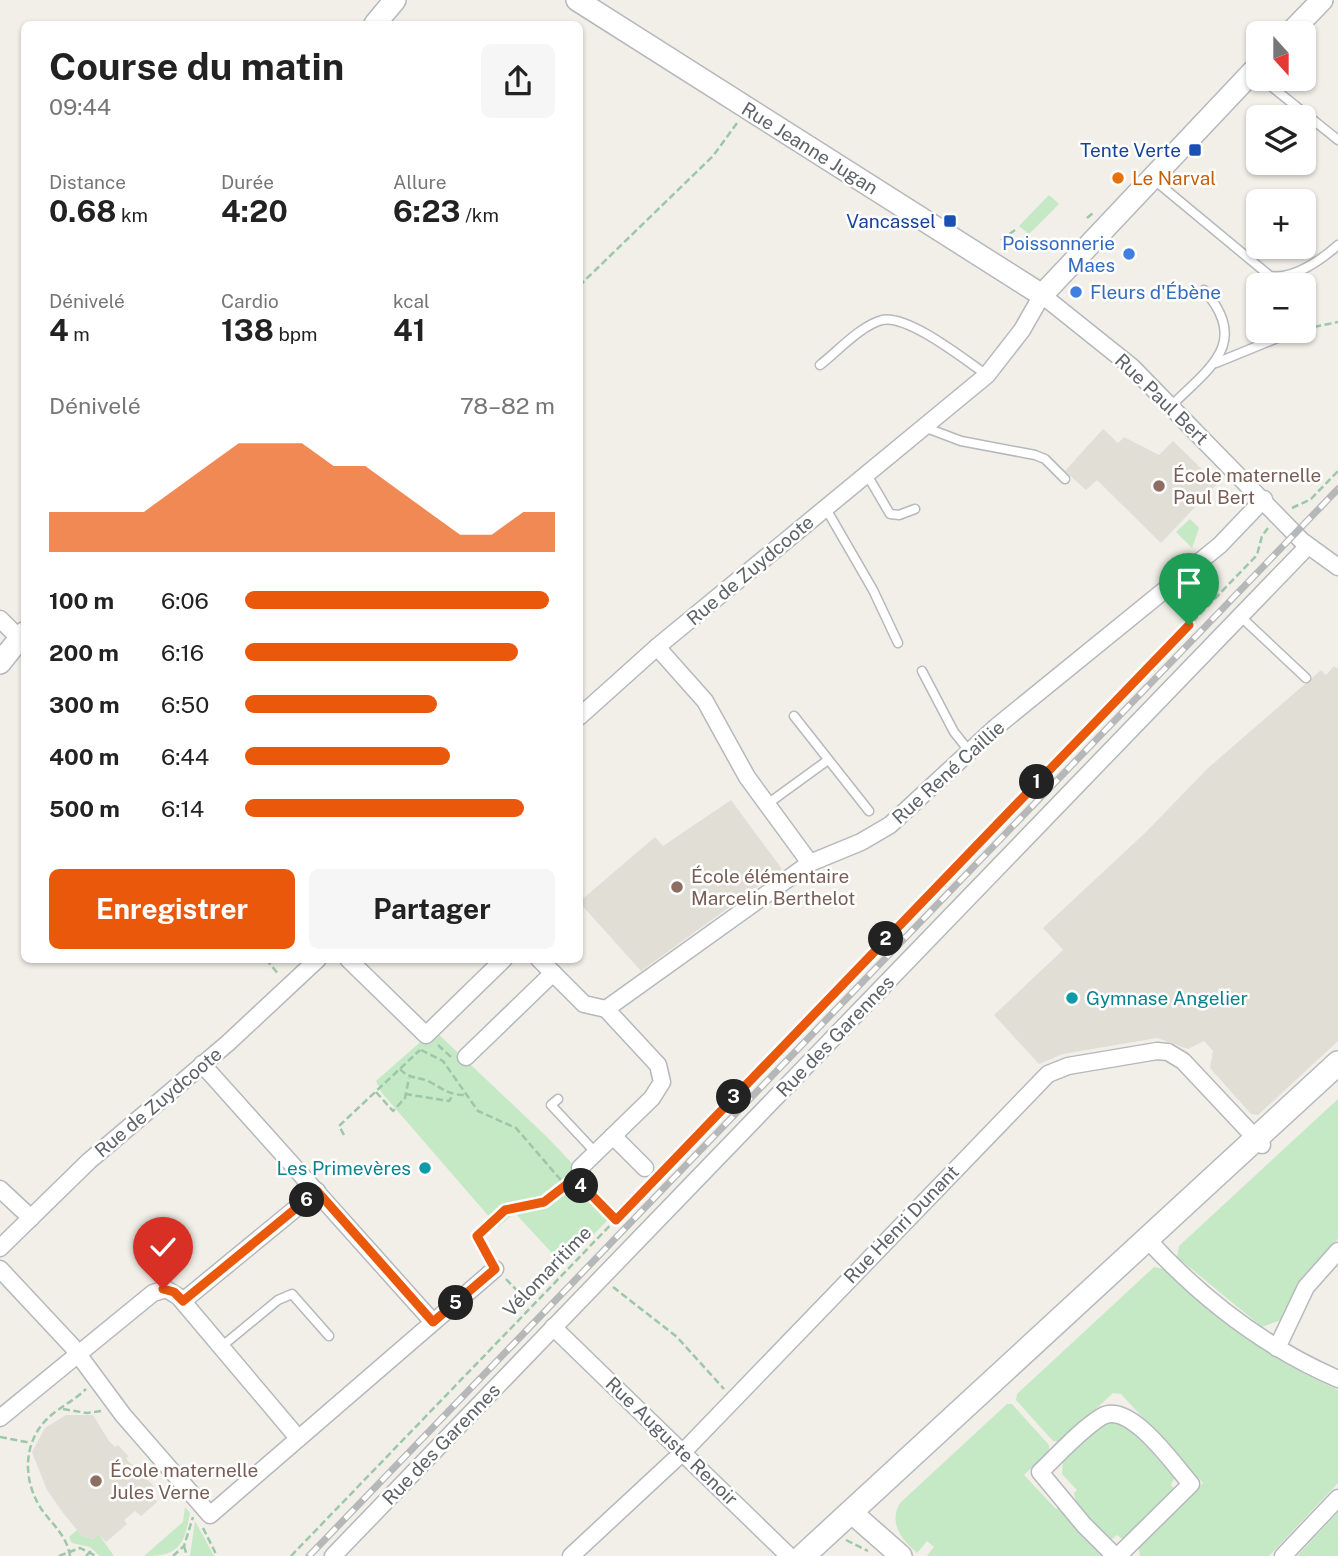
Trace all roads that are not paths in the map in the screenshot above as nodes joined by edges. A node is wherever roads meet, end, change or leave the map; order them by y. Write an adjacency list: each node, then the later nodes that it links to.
1 (395, 0): 4 (street)
2 (577, 0): 12 (street, Rue Jeanne Jugan)
3 (1322, 0): 5 (street)
4 (377, 21)
5 (1302, 21)
6 (1246, 85): 9 (street)
7 (1279, 91): 8 (lane)
8 (1338, 140)
9 (1151, 177): 10 (lane); 12 (street)
10 (1338, 245)
11 (1204, 290): 15 (lane)
12 (1042, 295): 16 (street, Rue de Zuydcoote); 17 (street, Rue Paul Bert)
13 (1264, 343): 15 (lane)
14 (820, 365): 16 (lane)
15 (1213, 365): 17 (lane)
16 (987, 375): 18 (street, Rue de Zuydcoote)
17 (1171, 406): 21 (street, Rue Paul Bert)
18 (924, 426): 19 (street, Rue de Zuydcoote); 20 (lane)
19 (866, 473): 22 (street, Rue de Zuydcoote); 23 (lane)
20 (1065, 479)
21 (1264, 499): 24 (street, Rue Paul Bert); 37 (street, Rue René Caillie)
22 (825, 507): 30 (lane); 31 (street, Rue de Zuydcoote)
23 (915, 509)
24 (1308, 546): 25 (street, Rue Paul Bert); 26 (street, Rue des Garennes)
25 (1338, 567)
26 (1240, 616): 34 (lane); 68 (street, Rue des Garennes)
27 (0, 619): 28 (street)
28 (21, 635)
29 (21, 637): 32 (street)
30 (898, 643)
31 (657, 647): 35 (street, Rue de Zuydcoote); 39 (street)
32 (0, 663)
33 (922, 671): 37 (lane)
34 (1306, 678)
35 (583, 713)
36 (794, 716): 38 (lane)
37 (970, 752): 41 (street, Rue René Caillie)
38 (828, 760): 39 (lane); 40 (lane)
39 (766, 805): 41 (street)
40 (869, 811)
41 (810, 863): 47 (street, Rue René Caillie)
42 (314, 963): 50 (street, Rue de Zuydcoote)
43 (352, 963): 44 (street)
44 (500, 963)
45 (543, 963): 46 (street)
46 (553, 973): 47 (street); 48 (street)
47 (606, 1009): 53 (street)
48 (466, 1057)
49 (1338, 1063): 54 (main road)
50 (202, 1064): 59 (street); 60 (street, Rue de Zuydcoote)
51 (1338, 1078): 54 (main road)
52 (558, 1099): 55 (lane)
53 (613, 1136): 55 (street); 57 (street)
54 (1260, 1142): 61 (main road); 76 (street, Rue Henri Dunant)
55 (596, 1153): 56 (street)
56 (580, 1168)
57 (645, 1168)
58 (0, 1188): 60 (street)
59 (317, 1191): 66 (street); 67 (street)
60 (31, 1218): 62 (street, Rue de Zuydcoote)
61 (1150, 1243): 71 (street); 78 (main road)
62 (0, 1248)
63 (1338, 1251): 71 (street)
64 (0, 1269): 72 (street)
65 (495, 1269): 67 (street)
66 (183, 1301): 70 (street); 72 (street)
67 (433, 1322): 75 (street)
68 (553, 1327): 76 (street, Rue Auguste Renoir); 79 (street, Rue des Garennes)
69 (329, 1336): 70 (lane)
70 (221, 1347): 75 (street)
71 (1277, 1348): 73 (street)
72 (78, 1354): 74 (street); 75 (street)
73 (1338, 1379)
74 (0, 1418)
75 (298, 1438)
76 (683, 1451): 80 (street, Rue Henri Dunant); 81 (street, Rue Auguste Renoir)
77 (1338, 1498): 86 (street)
78 (855, 1516): 82 (main road); 83 (main road); 84 (street)
79 (333, 1556)
80 (572, 1556)
81 (789, 1556)
82 (803, 1556)
83 (820, 1556)
84 (901, 1556)
85 (1116, 1556): 85 (street)
86 (1283, 1556)

